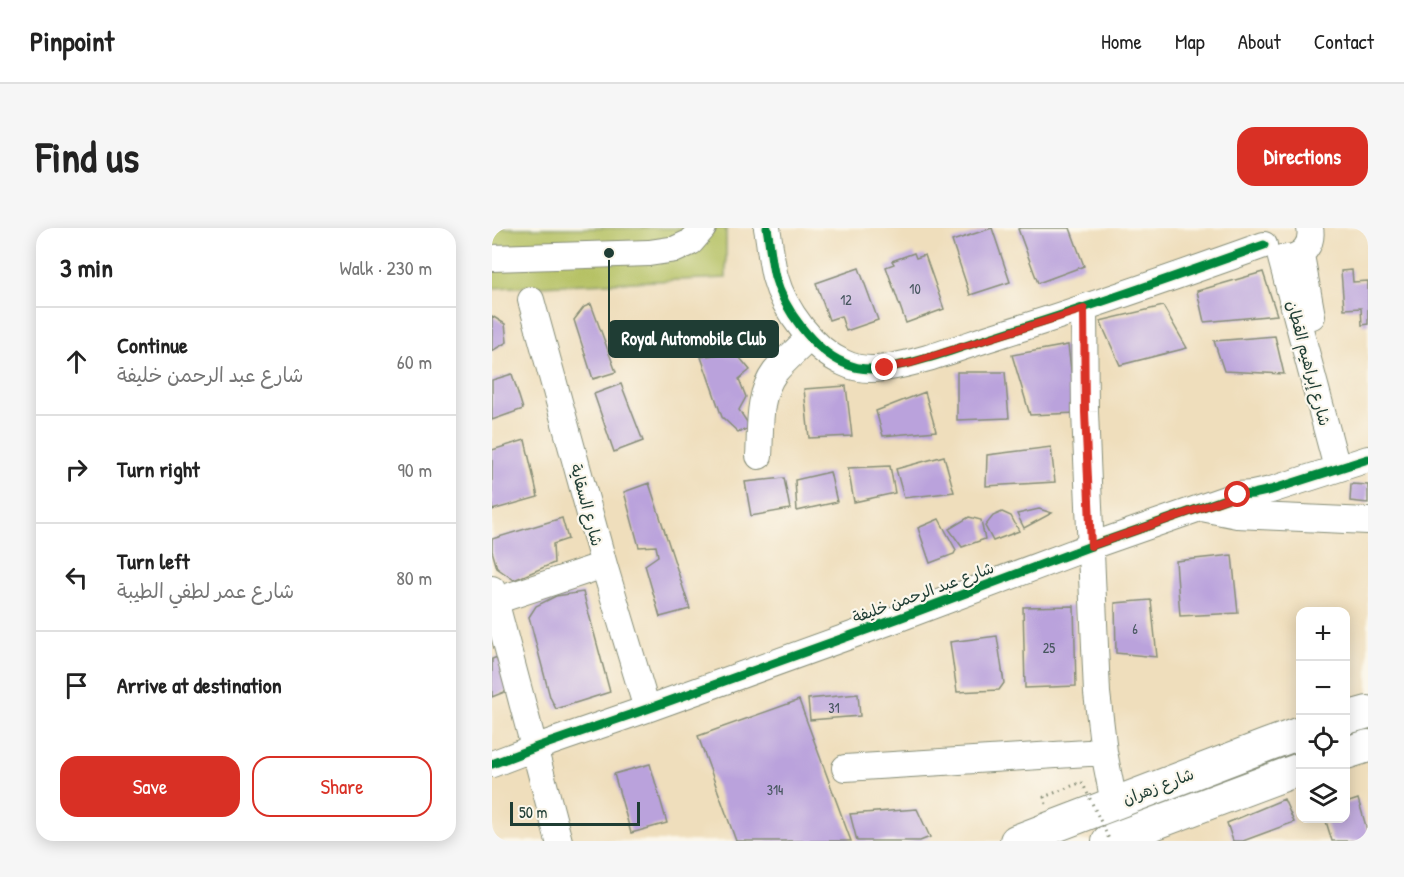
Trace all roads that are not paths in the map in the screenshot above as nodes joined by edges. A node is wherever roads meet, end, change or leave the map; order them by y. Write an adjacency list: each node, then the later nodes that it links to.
1 (703, 228): 4 (street)
2 (767, 228): 7 (street)
3 (1293, 239): 6 (street); 9 (street, شارع إبراهيم القطان)
4 (492, 258)
5 (531, 300): 13 (street, شارع السقاية)
6 (1084, 309): 7 (street); 12 (street)
7 (809, 338): 8 (street)
8 (759, 456)
9 (1352, 458): 10 (street, شارع عبد الرحمن خليفة)
10 (1202, 508): 11 (street); 12 (street, شارع عبد الرحمن خليفة)
11 (1368, 521)
12 (1091, 546): 15 (street, شارع عبد الرحمن خليفة); 21 (street)
13 (604, 565): 14 (street); 15 (street, شارع السقاية)
14 (494, 595): 20 (street)
15 (647, 709): 20 (street, شارع عبد الرحمن خليفة)
16 (1368, 712): 17 (main road)
17 (1350, 717)
18 (1296, 734): 26 (main road, شارع زهران)
19 (1368, 746): 22 (main road)
20 (534, 748): 23 (street, شارع عبد الرحمن خليفة); 27 (street)
21 (1104, 752): 24 (street); 26 (street)
22 (1350, 752)
23 (492, 764)
24 (845, 768)
25 (1296, 771): 29 (main road, شارع زهران)
26 (1114, 803): 28 (main road, شارع زهران)
27 (559, 841)
28 (1016, 841)
29 (1109, 841)

